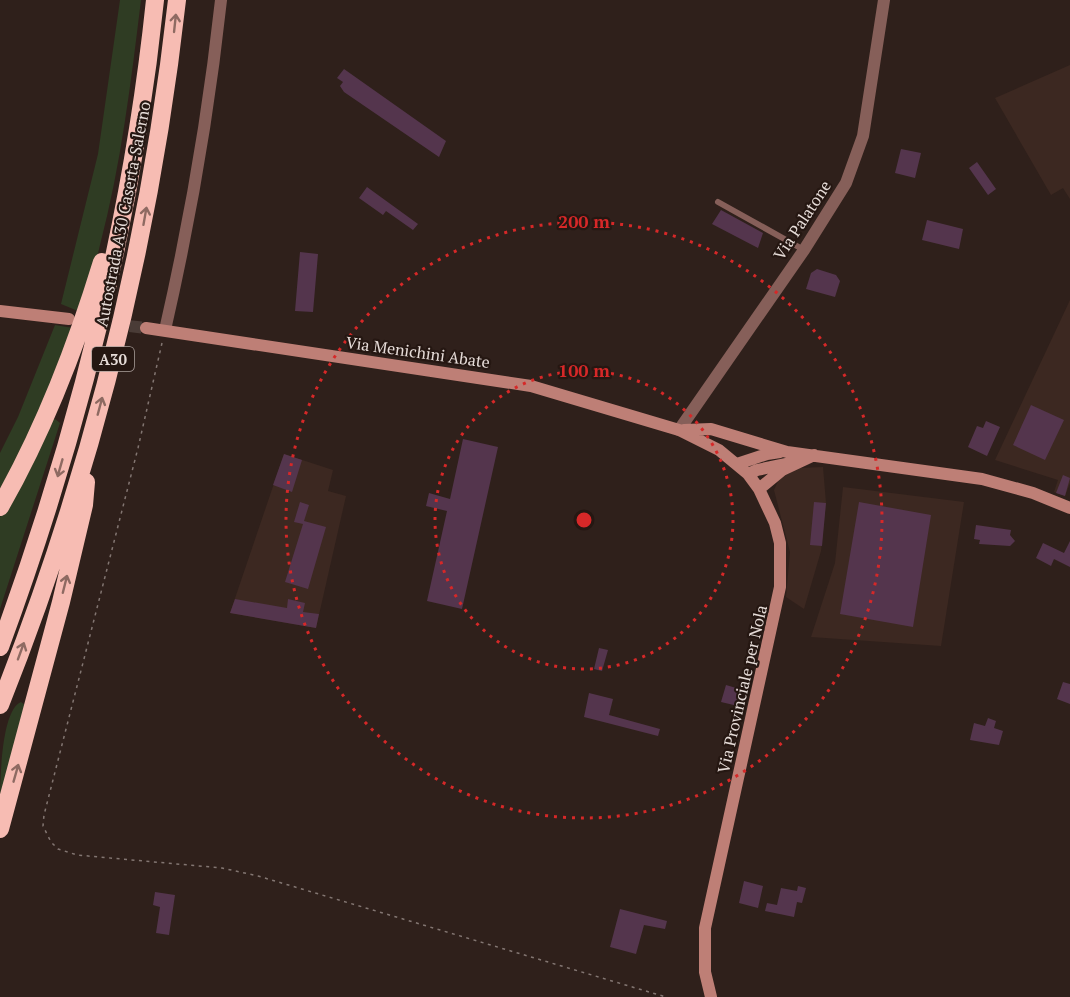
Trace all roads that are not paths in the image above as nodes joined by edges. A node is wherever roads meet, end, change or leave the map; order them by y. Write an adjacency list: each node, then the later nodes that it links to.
1 (155, 0): 6 (highway, Autostrada A30 Caserta-Salerno / A30)
2 (177, 0): 13 (highway, Autostrada A30 Caserta-Salerno / A30, one-way to 2)
3 (221, 0): 11 (street)
4 (884, 0): 7 (street, Via Palatone)
5 (718, 202): 7 (lane)
6 (119, 235): 20 (highway); 22 (highway, Autostrada A30 Caserta-Salerno / A30, one-way to 22)
7 (804, 250): 12 (street, Via Palatone)
8 (0, 311): 9 (street)
9 (69, 320)
10 (146, 328): 11 (street, Via Menichini Abate)
11 (165, 330): 12 (street, Via Menichini Abate)
12 (680, 430): 14 (street); 17 (street, Via Provinciale per Nola)
13 (89, 449): 23 (highway, Autostrada A30 Caserta-Salerno / A30, one-way to 13); 24 (highway, one-way to 13)
14 (787, 452): 15 (street); 17 (street)
15 (816, 454): 16 (street); 21 (street)
16 (798, 462): 18 (street); 19 (street)
17 (737, 464): 18 (street, Via Provinciale per Nola)
18 (748, 474): 19 (street, Via Provinciale per Nola)
19 (759, 489): 25 (street, Via Provinciale per Nola)
20 (0, 507)
21 (1070, 508)
22 (0, 647)
23 (0, 705)
24 (0, 829)
25 (711, 997)

